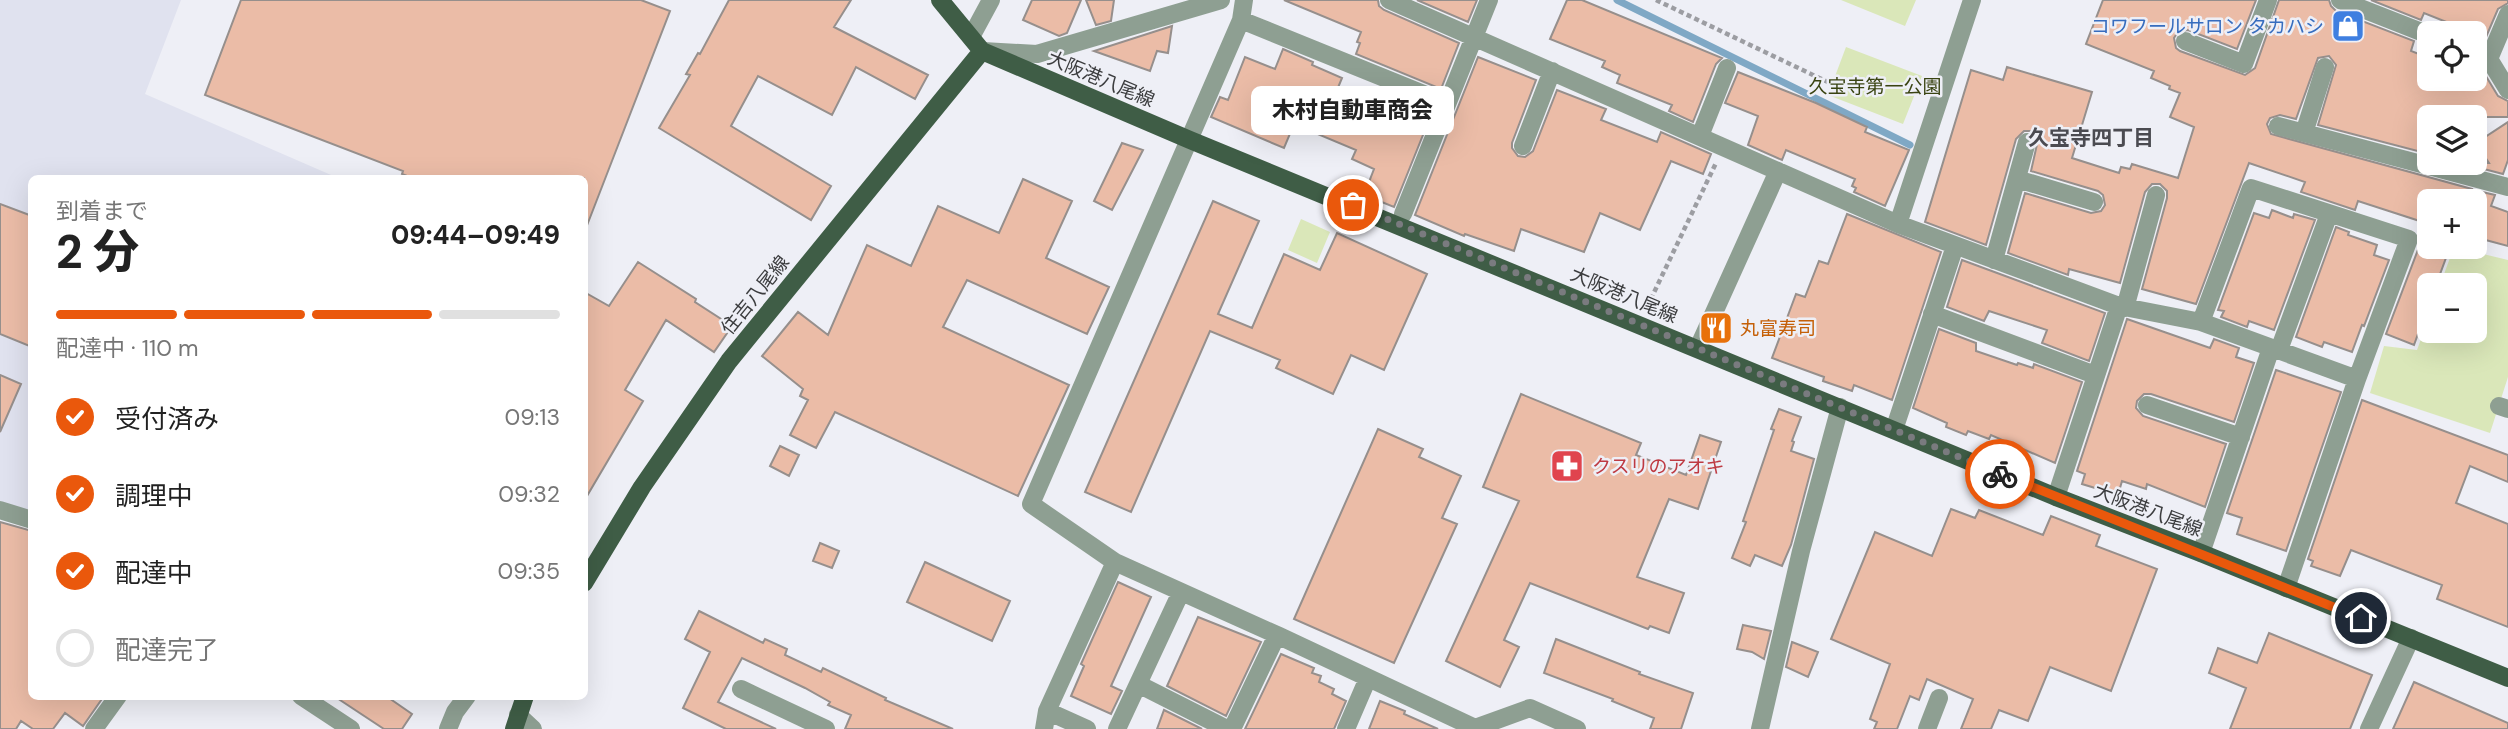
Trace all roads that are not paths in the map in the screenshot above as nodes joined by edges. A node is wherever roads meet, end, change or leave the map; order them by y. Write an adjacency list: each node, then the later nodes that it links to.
1 (940, 0): 15 (main road, 大阪港八尾線)
2 (991, 0): 15 (street)
3 (1221, 0): 15 (street)
4 (1244, 0): 11 (street)
5 (1389, 0): 13 (street)
6 (1489, 0): 13 (street)
7 (1972, 0): 36 (street)
8 (2268, 0): 14 (street)
9 (2340, 0): 12 (street)
10 (2508, 14): 16 (street)
11 (1241, 20): 22 (street); 26 (street)
12 (2417, 30)
13 (1475, 37): 20 (street); 22 (street)
14 (2185, 41)
15 (977, 44): 26 (main road, 大阪港八尾線); 55 (main road, 住吉八尾線)
16 (2487, 48)
17 (2487, 63): 21 (street)
18 (1727, 68): 25 (street)
19 (2325, 68): 24 (street)
20 (1552, 71): 25 (street); 28 (street)
21 (2508, 90)
22 (1446, 103): 34 (street)
23 (2278, 127): 24 (street)
24 (2304, 133): 31 (street)
25 (1700, 136): 29 (street)
26 (1190, 140): 42 (main road, 大阪港八尾線); 54 (street)
27 (2027, 142): 30 (street)
28 (1523, 146)
29 (1778, 171): 36 (street); 42 (street)
30 (2017, 179): 33 (street); 38 (street)
31 (2508, 187)
32 (2156, 195): 39 (street)
33 (2094, 202)
34 (1403, 214)
35 (2329, 214): 41 (street); 43 (street); 45 (street)
36 (1898, 224): 37 (street)
37 (1955, 246): 38 (street); 40 (street)
38 (1994, 260): 39 (street)
39 (2122, 307): 41 (street); 44 (street)
40 (1932, 314): 44 (street); 48 (street)
41 (2201, 322): 43 (street)
42 (1698, 348): 47 (main road, 大阪港八尾線)
43 (2275, 349): 45 (street); 49 (street)
44 (2095, 375): 50 (street)
45 (2357, 379): 56 (street)
46 (2147, 405): 49 (street)
47 (1840, 407): 48 (main road, 大阪港八尾線); 82 (street)
48 (1894, 430): 50 (main road, 大阪港八尾線)
49 (2241, 437): 53 (street)
50 (2056, 497): 53 (main road, 大阪港八尾線)
51 (0, 510): 52 (street)
52 (28, 519)
53 (2202, 553): 56 (main road, 大阪港八尾線)
54 (1115, 562): 57 (street); 69 (street)
55 (588, 576)
56 (2286, 588): 59 (main road, 大阪港八尾線)
57 (1181, 592): 58 (street); 62 (street)
58 (1277, 635): 60 (street); 80 (street)
59 (2411, 638): 61 (main road, 大阪港八尾線); 84 (street)
60 (1368, 678): 71 (street); 81 (street)
61 (2508, 678)
62 (1138, 684): 79 (street); 80 (street)
63 (741, 689): 77 (street)
64 (1939, 698): 83 (street)
65 (115, 700): 73 (street)
66 (307, 700): 74 (street)
67 (464, 700): 75 (street)
68 (524, 700): 70 (main road)
69 (1046, 720): 78 (street)
70 (516, 722): 76 (street)
71 (1475, 728): 72 (street)
72 (1573, 728)
73 (94, 729)
74 (351, 729)
75 (448, 729)
76 (533, 729)
77 (826, 729)
78 (1087, 729)
79 (1117, 729)
80 (1230, 729)
81 (1346, 729)
82 (1760, 729)
83 (1927, 729)
84 (2369, 729)

